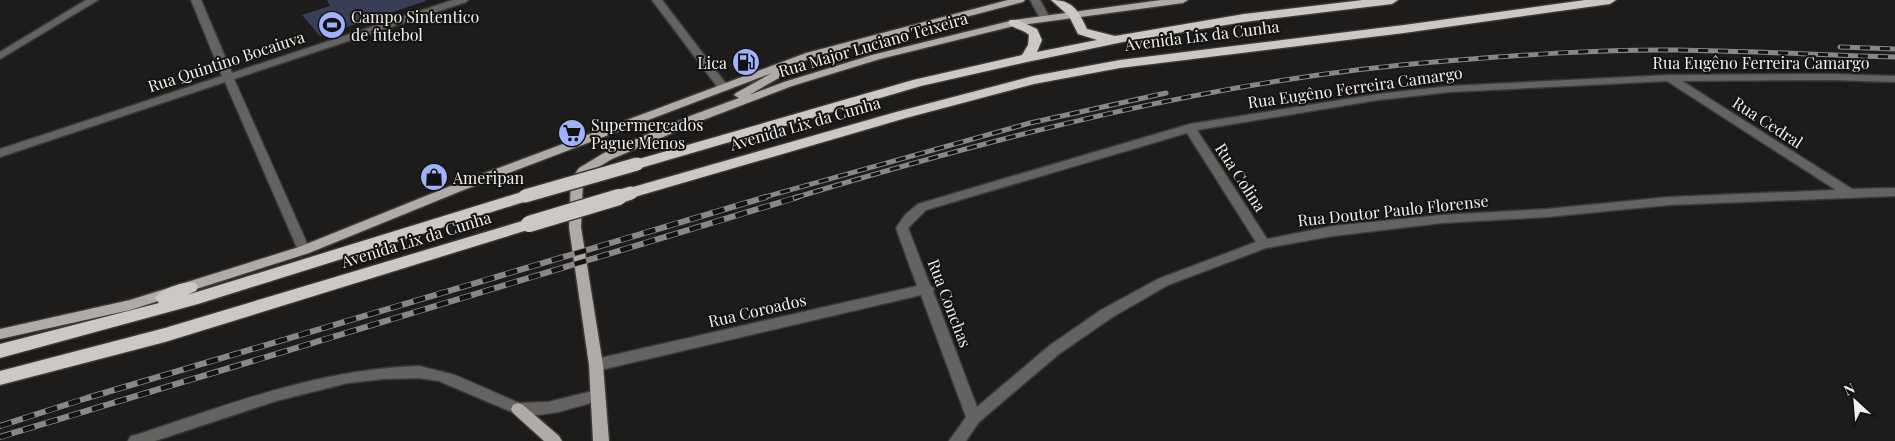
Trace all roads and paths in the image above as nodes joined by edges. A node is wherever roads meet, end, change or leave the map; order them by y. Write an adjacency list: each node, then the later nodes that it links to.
1 (93, 0): 15 (street)
2 (196, 0): 18 (street)
3 (463, 0): 18 (street, Rua Quintino Bocaiuva)
4 (657, 0): 21 (street)
5 (1020, 0): 16 (main road)
6 (1035, 0): 12 (street)
7 (1057, 0): 11 (highway)
8 (1183, 0): 11 (main road, Rua Major Luciano Teixeira)
9 (1392, 0): 14 (highway, Avenida Lix da Cunha)
10 (1610, 0): 36 (highway, Avenida Lix da Cunha, bridge)
11 (1074, 14): 12 (main road, Rua Major Luciano Teixeira); 14 (highway)
12 (1046, 18): 13 (main road, Rua Major Luciano Teixeira)
13 (1014, 23): 17 (highway); 22 (main road, Rua Major Luciano Teixeira)
14 (1123, 38): 17 (highway, Avenida Lix da Cunha)
15 (0, 56)
16 (810, 56): 21 (main road); 22 (main road, Rua Major Luciano Teixeira)
17 (1027, 58): 32 (highway, Avenida Lix da Cunha, bridge)
18 (228, 77): 24 (street, Rua Quintino Bocaiuva); 29 (street)
19 (1669, 78): 20 (street, Rua Eugêno Ferreira Camargo); 23 (street, Rua Eugêno Ferreira Camargo); 26 (street, Rua Cedral)
20 (1895, 79)
21 (723, 86): 29 (main road)
22 (694, 119): 35 (main road, Rua Major Luciano Teixeira)
23 (1190, 128): 27 (street, Rua Eugêno Ferreira Camargo); 28 (street, Rua Colina)
24 (0, 153)
25 (1895, 192): 26 (street, Rua Doutor Paulo Florense)
26 (1849, 193): 28 (street, Rua Doutor Paulo Florense)
27 (922, 207): 31 (street, Rua Conchas)
28 (1264, 244): 39 (street, Rua Doutor Paulo Florense)
29 (304, 250): 30 (main road)
30 (190, 287): 32 (highway); 33 (main road)
31 (927, 289): 35 (street, Rua Coroados); 39 (street, Rua Conchas)
32 (77, 332): 34 (highway, Avenida Lix da Cunha)
33 (0, 334)
34 (0, 350)
35 (596, 365): 37 (main road)
36 (0, 378)
37 (597, 396): 38 (street); 42 (main road)
38 (518, 409): 40 (street); 41 (main road)
39 (974, 418): 43 (street, Rua Doutor Paulo Florense)
40 (136, 441)
41 (554, 441)
42 (601, 441)
43 (957, 441)

